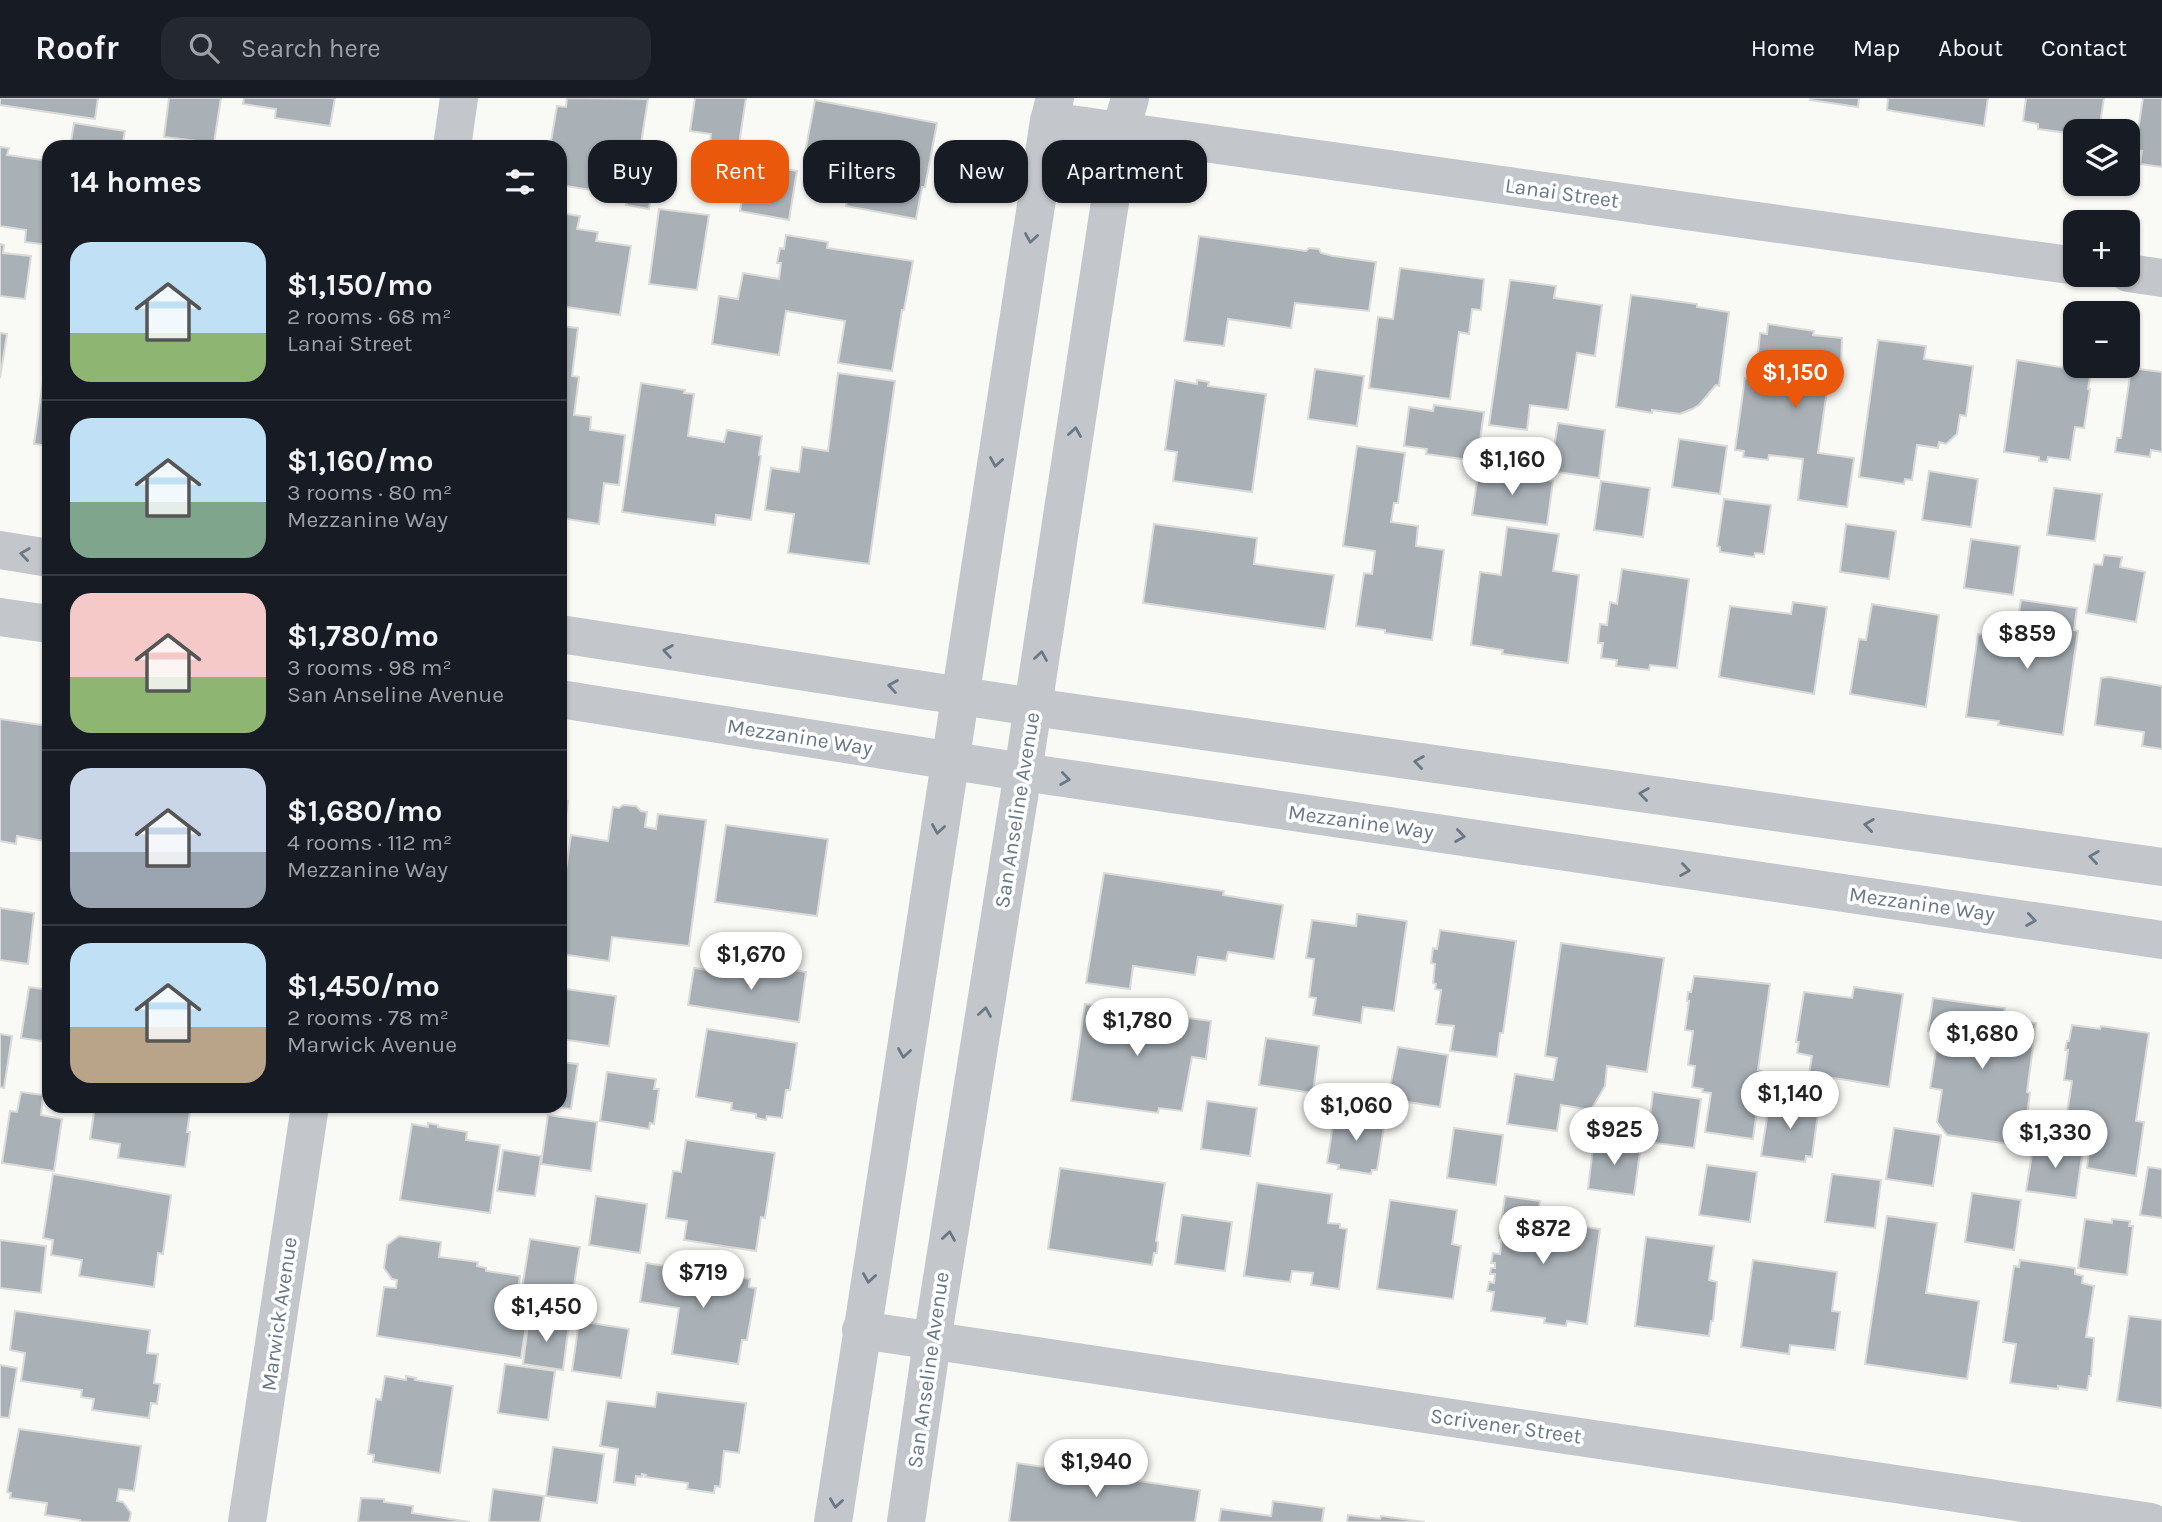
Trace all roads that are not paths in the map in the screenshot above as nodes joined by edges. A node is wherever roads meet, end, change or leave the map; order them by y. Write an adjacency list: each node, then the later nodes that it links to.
1 (459, 98): 4 (street)
2 (1052, 109): 3 (street, Lanai Street); 13 (street, one-way to 13)
3 (1125, 114): 5 (street, Lanai Street); 15 (street, San Anseline Avenue, one-way to 3)
4 (453, 140)
5 (2063, 264)
6 (2140, 275): 7 (street)
7 (2162, 278)
8 (0, 550): 9 (street, one-way to 8)
9 (42, 557)
10 (0, 617): 11 (street)
11 (42, 623)
12 (567, 635): 13 (street, one-way to 12)
13 (960, 696): 15 (street); 16 (street)
14 (567, 700): 16 (street, Mezzanine Way)
15 (1033, 707): 17 (street, San Anseline Avenue); 18 (street, one-way to 15)
16 (949, 761): 17 (street, Mezzanine Way); 21 (street, one-way to 21)
17 (1023, 772): 19 (street, Mezzanine Way, one-way to 19); 22 (street, San Anseline Avenue, one-way to 17)
18 (2162, 867)
19 (2162, 940)
20 (309, 1113): 23 (street, Marwick Avenue)
21 (861, 1330): 22 (street, Scrivener Street); 24 (street, one-way to 24)
22 (932, 1341): 25 (street, San Anseline Avenue); 26 (street, Scrivener Street)
23 (247, 1522)
24 (833, 1522)
25 (906, 1522)
26 (2151, 1522)

